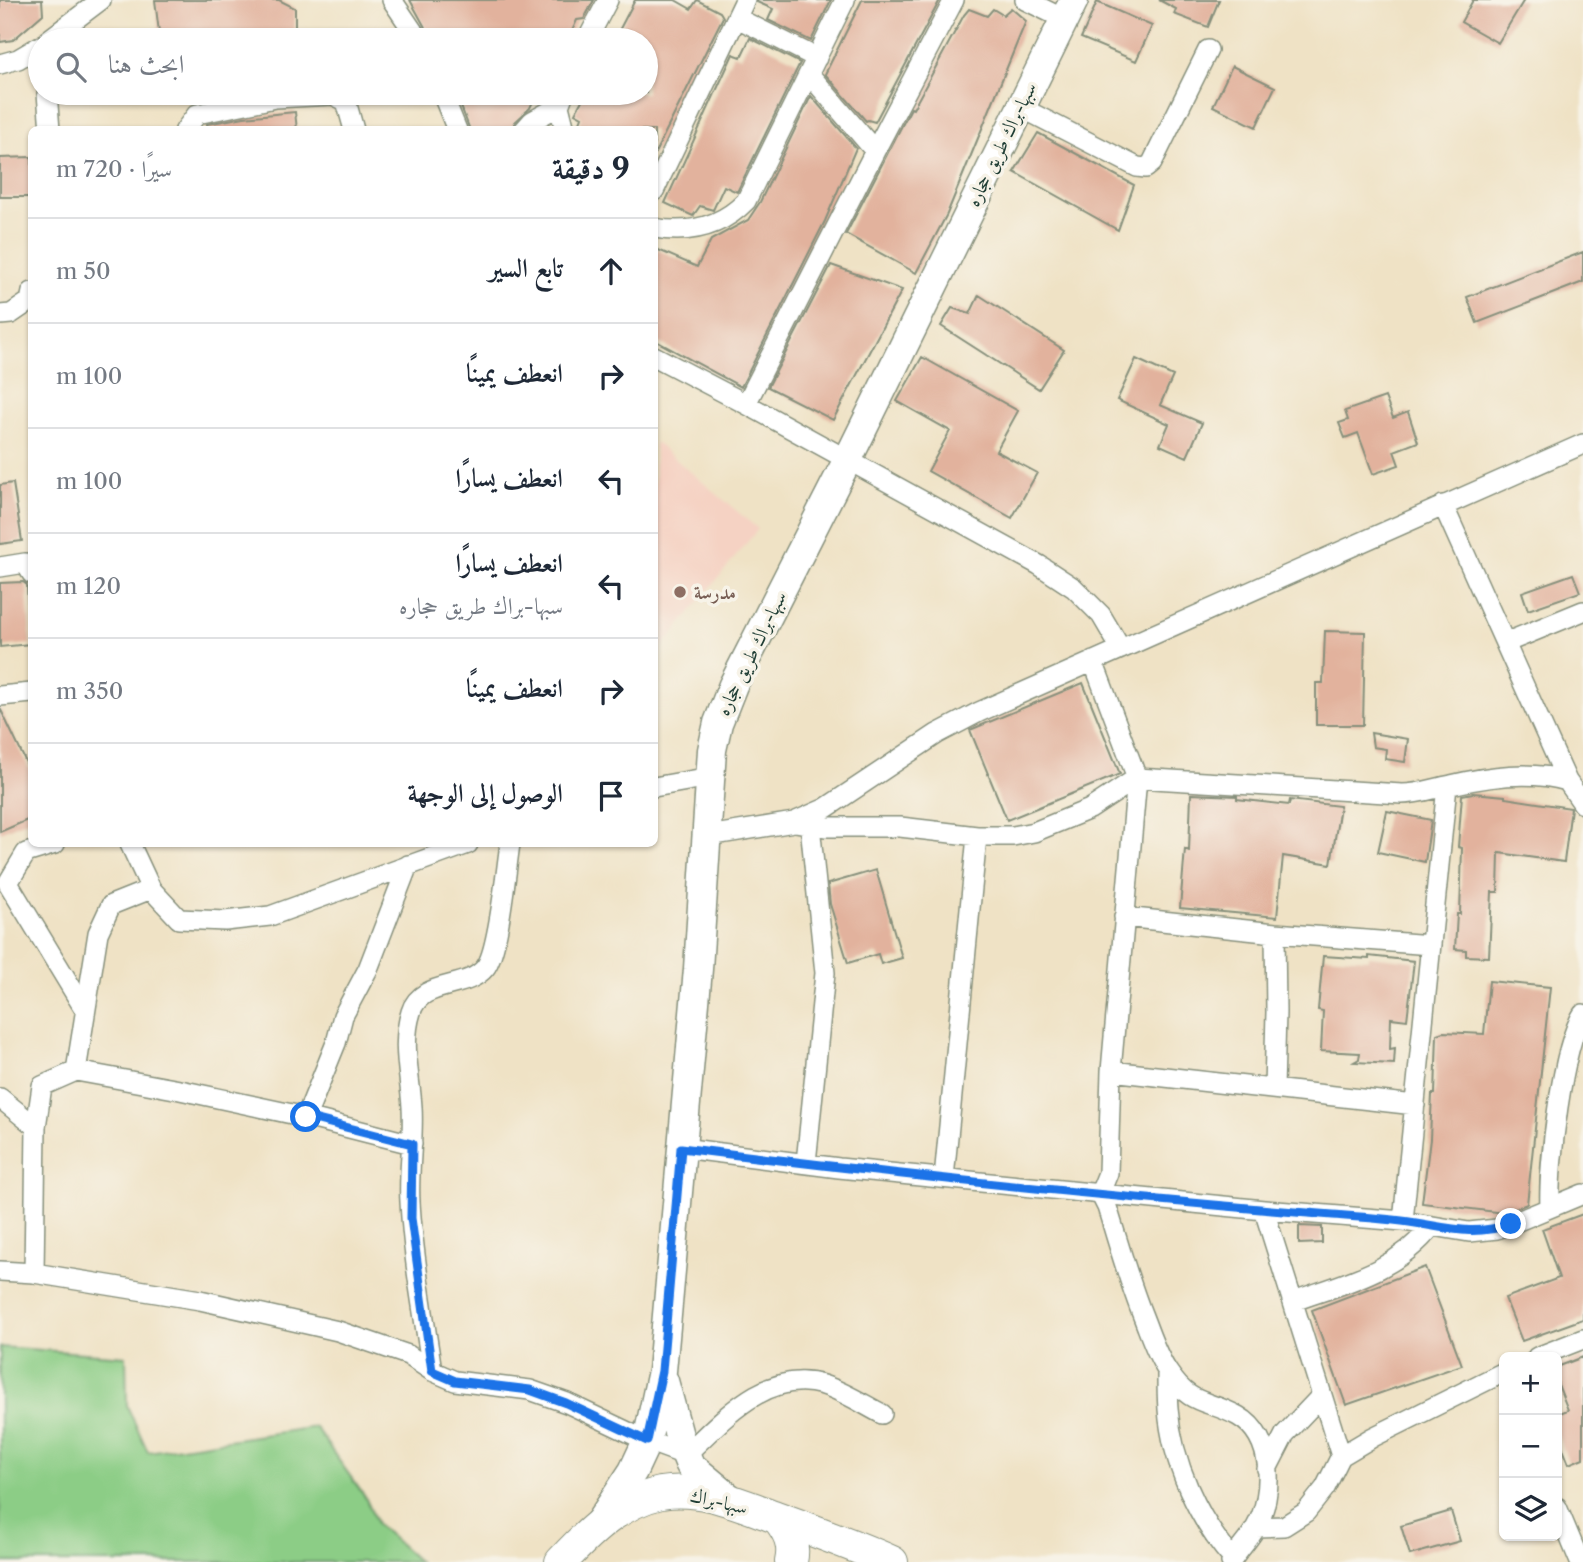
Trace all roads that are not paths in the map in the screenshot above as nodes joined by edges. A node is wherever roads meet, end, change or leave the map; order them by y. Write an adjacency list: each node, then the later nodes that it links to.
1 (392, 0): 10 (street)
2 (608, 0): 11 (street)
3 (845, 0): 15 (street)
4 (954, 0): 29 (street)
5 (1025, 0): 8 (street)
6 (93, 2): 9 (street)
7 (741, 9): 15 (street); 30 (street)
8 (1069, 10): 22 (main road, سبها-براك طريق حجاره)
9 (62, 28)
10 (411, 28)
11 (593, 28)
12 (1208, 50): 22 (street)
13 (28, 53): 14 (street)
14 (0, 64)
15 (813, 66): 29 (street); 31 (street)
16 (48, 105): 23 (street)
17 (239, 105): 24 (street)
18 (347, 105): 25 (street)
19 (447, 105): 26 (street)
20 (553, 105): 27 (street)
21 (562, 105): 28 (street)
22 (1020, 107): 37 (main road, سبها-براك طريق حجاره)
23 (50, 126)
24 (188, 126)
25 (353, 126)
26 (455, 126)
27 (528, 126)
28 (564, 126)
29 (874, 151): 35 (street)
30 (658, 183)
31 (658, 228)
32 (28, 302): 33 (street)
33 (0, 315)
34 (658, 358): 35 (street)
35 (746, 404): 37 (street)
36 (1583, 444): 38 (street)
37 (848, 459): 43 (street); 47 (main road, سبها-براك طريق حجاره)
38 (1443, 505): 42 (street); 43 (street)
39 (0, 567): 40 (street)
40 (28, 568)
41 (1583, 611): 42 (street)
42 (1505, 643): 49 (street)
43 (1121, 649): 44 (street)
44 (1093, 661): 48 (street); 53 (street)
45 (28, 693): 46 (street)
46 (0, 696)
47 (710, 777): 50 (street); 54 (main road, سبها-براك طريق حجاره)
48 (1137, 778): 51 (street); 55 (street); 62 (street)
49 (1567, 781): 51 (street); 52 (street)
50 (658, 786)
51 (1447, 786): 64 (street)
52 (1583, 804)
53 (802, 824): 54 (street); 55 (street); 76 (street)
54 (708, 836): 75 (main road, سبها-براك طريق حجاره)
55 (977, 836): 77 (street)
56 (45, 847): 65 (street)
57 (131, 847): 61 (street)
58 (459, 847): 60 (street)
59 (510, 847): 74 (street)
60 (408, 865): 61 (street); 72 (street)
61 (151, 889): 65 (street)
62 (1124, 916): 63 (street); 68 (street)
63 (1275, 933): 64 (street); 69 (street)
64 (1431, 945): 71 (street)
65 (85, 1010): 67 (street)
66 (1583, 1014): 80 (street)
67 (76, 1071): 72 (street); 73 (street)
68 (1111, 1071): 69 (street); 78 (street)
69 (1274, 1089): 71 (street)
70 (0, 1098): 73 (street)
71 (1415, 1105): 82 (street)
72 (306, 1117): 74 (street)
73 (36, 1127): 85 (street)
74 (412, 1144): 89 (street)
75 (681, 1148): 76 (street); 90 (main road, سبها-براك طريق حجاره)
76 (806, 1163): 77 (street)
77 (944, 1178): 78 (street)
78 (1100, 1193): 81 (street); 91 (street)
79 (1583, 1194): 80 (street)
80 (1550, 1207): 83 (street)
81 (1264, 1210): 82 (street); 86 (street)
82 (1403, 1221): 83 (street)
83 (1432, 1226): 86 (street)
84 (0, 1271): 85 (street)
85 (34, 1273): 89 (street)
86 (1294, 1301): 93 (street)
87 (1583, 1339): 88 (street)
88 (1550, 1352)
89 (432, 1371): 95 (street)
90 (662, 1371): 95 (main road, سبها-براك طريق حجاره); 96 (main road, سبها-براك طريق حجاره)
91 (1167, 1371): 98 (street); 104 (street)
92 (1499, 1378): 97 (street)
93 (1322, 1395): 97 (street); 98 (street)
94 (882, 1414): 96 (street)
95 (647, 1441): 96 (street); 102 (main road, سبها-براك طريق حجاره)
96 (685, 1455): 99 (main road, سبها-براك طريق حجاره)
97 (1341, 1456): 103 (street)
98 (1267, 1469): 103 (street)
99 (733, 1501): 100 (highway, سبها-براك); 102 (highway, سبها-براك)
100 (778, 1518): 106 (highway); 107 (highway, سبها-براك)
101 (1562, 1519): 108 (street)
102 (599, 1523): 105 (highway, سبها-براك)
103 (1256, 1527): 104 (street)
104 (1232, 1560)
105 (561, 1562)
106 (791, 1562)
107 (891, 1562)
108 (1580, 1562)

